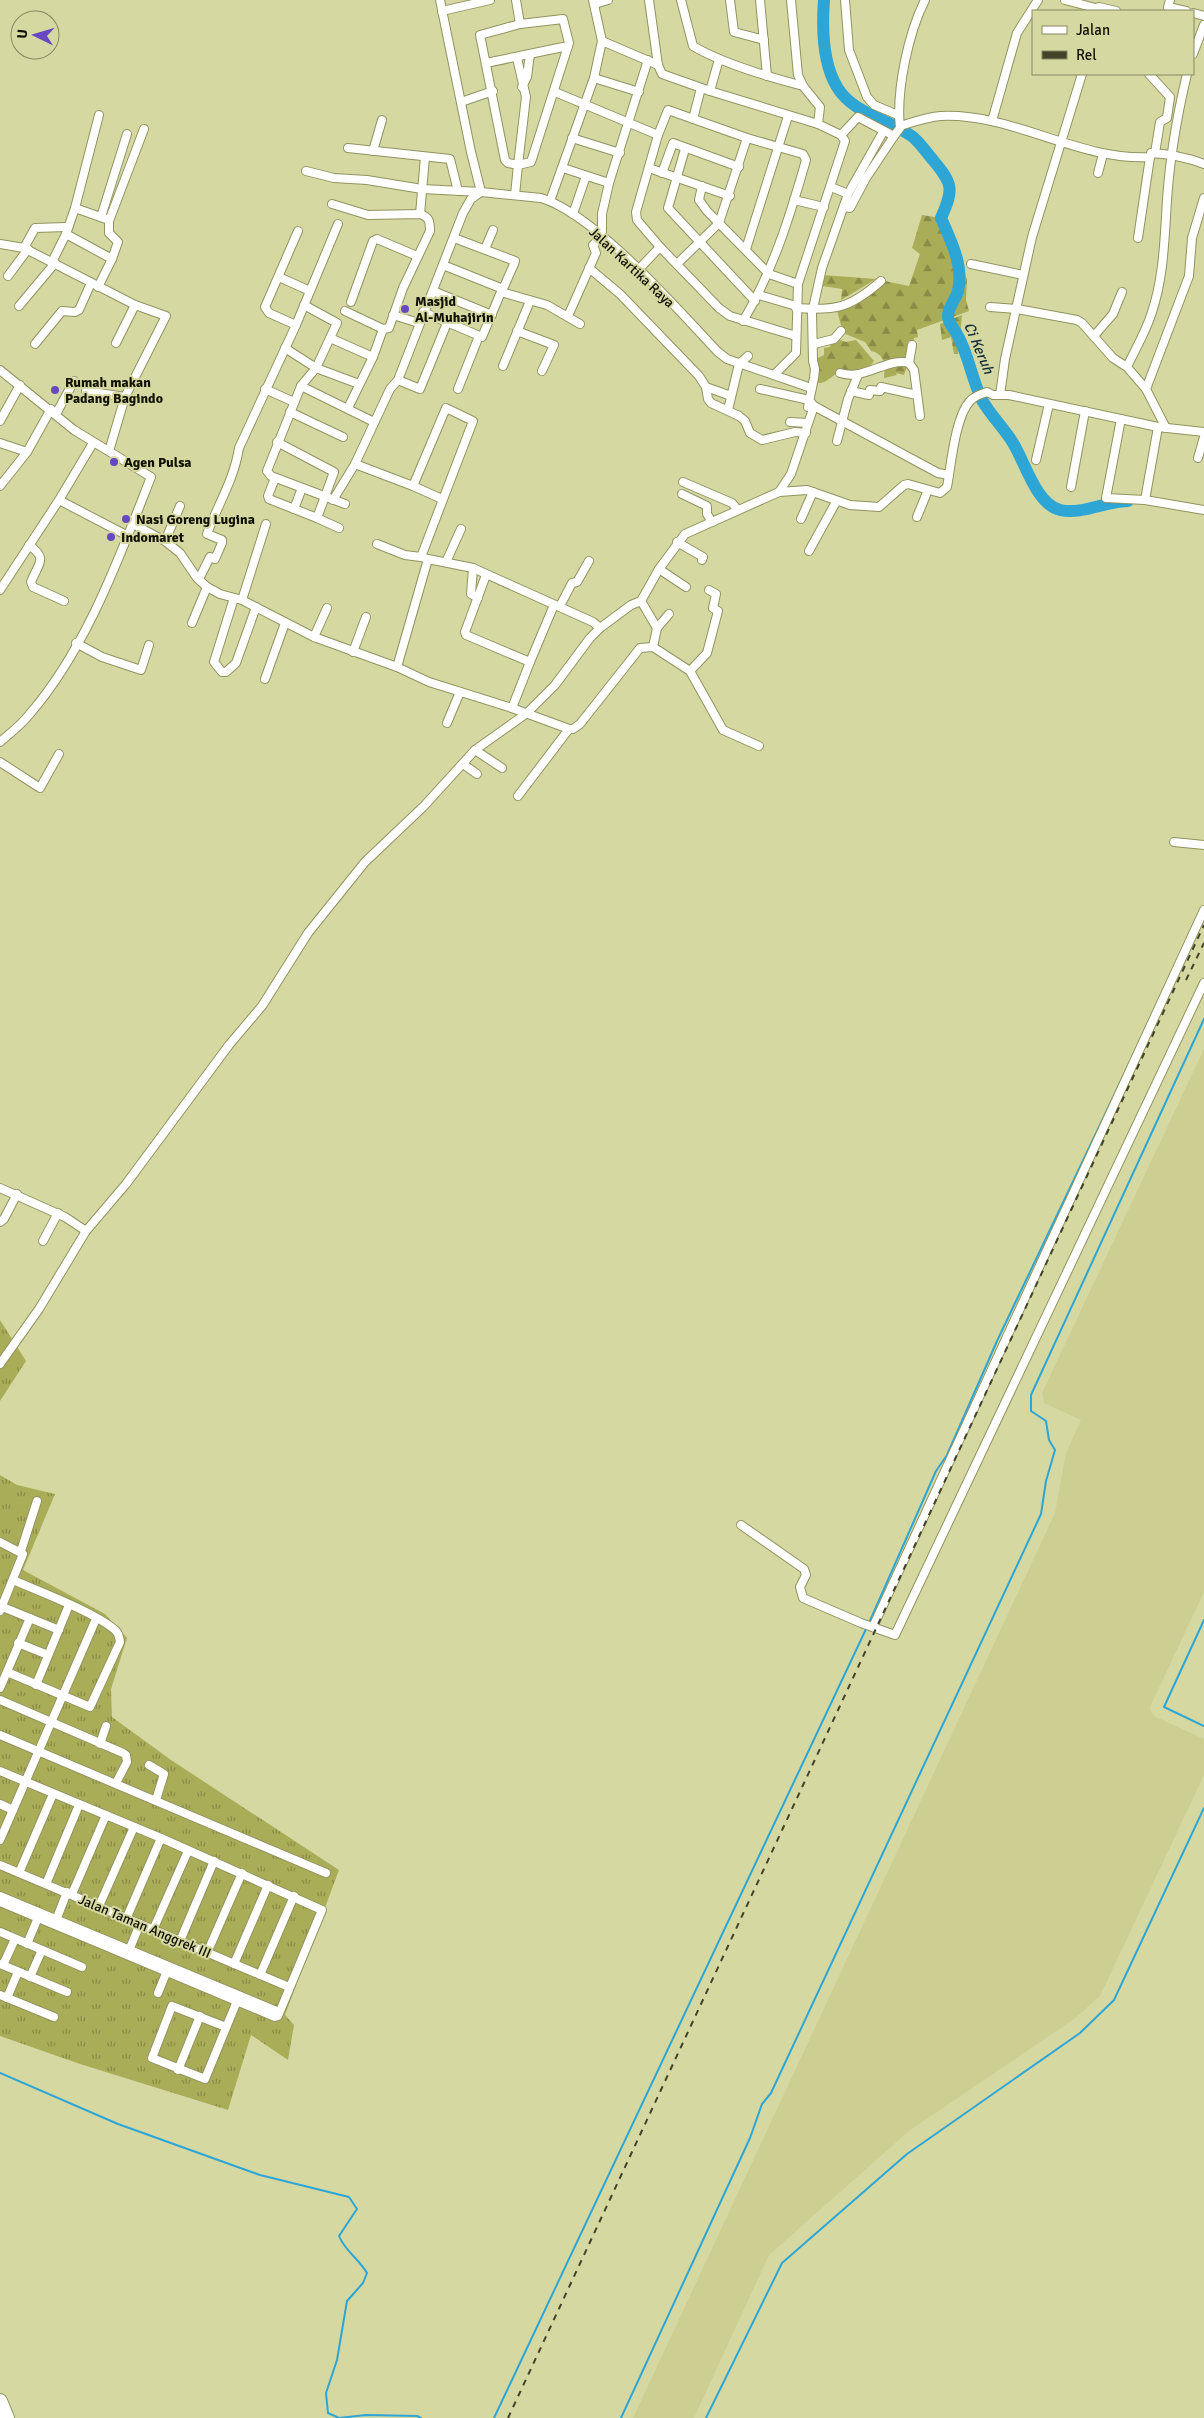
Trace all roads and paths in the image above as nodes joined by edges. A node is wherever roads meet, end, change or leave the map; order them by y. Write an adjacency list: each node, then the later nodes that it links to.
1 (440, 0): 19 (street)
2 (490, 0): 19 (street)
3 (516, 0): 20 (street)
4 (608, 0): 14 (street)
5 (649, 0): 31 (street)
6 (681, 0): 28 (street)
7 (730, 0): 22 (street)
8 (760, 0): 22 (street)
9 (791, 0): 37 (street)
10 (845, 0): 47 (street)
11 (925, 0): 47 (street)
12 (1038, 0): 49 (street)
13 (1064, 0): 16 (street)
14 (594, 2): 23 (street)
15 (1169, 6): 18 (street)
16 (1099, 7): 17 (street)
17 (1112, 10)
18 (1183, 10)
19 (442, 11): 44 (street)
20 (520, 24): 24 (street); 30 (street)
21 (1204, 25): 25 (street)
22 (764, 40): 35 (street)
23 (602, 41): 29 (street); 36 (street)
24 (568, 46): 26 (street); 42 (street)
25 (1194, 51)
26 (530, 54): 27 (street); 38 (street)
27 (517, 58): 30 (street); 38 (street)
28 (719, 59): 35 (street); 41 (street)
29 (648, 60): 31 (street); 43 (street)
30 (486, 63): 40 (street)
31 (658, 65): 39 (street)
32 (1082, 75): 63 (street)
33 (1150, 75): 71 (street)
34 (1187, 75): 70 (street)
35 (767, 76): 37 (street)
36 (594, 78): 43 (street); 45 (street)
37 (803, 86): 53 (street)
38 (522, 87): 74 (street)
39 (701, 88): 41 (street); 50 (street)
40 (493, 91): 44 (street); 74 (street)
41 (710, 91): 48 (street)
42 (555, 92): 45 (street); 74 (street)
43 (638, 92): 52 (street)
44 (461, 102): 88 (street)
45 (584, 104): 52 (street); 61 (street)
46 (99, 114): 98 (street)
47 (898, 115): 54 (street)
48 (788, 116): 53 (street); 64 (street)
49 (993, 118): 54 (street); 63 (street)
50 (693, 119): 58 (street); 62 (street)
51 (382, 120): 67 (street)
52 (628, 122): 58 (street); 68 (street)
53 (818, 124): 59 (street)
54 (900, 127): 60 (street)
55 (144, 129): 102 (street)
56 (883, 132): 59 (street); 60 (street); 89 (street)
57 (127, 134): 101 (street)
58 (658, 135): 77 (street)
59 (841, 135): 85 (street)
60 (894, 136): 97 (street)
61 (572, 138): 68 (street); 76 (street)
62 (747, 138): 64 (street); 75 (street)
63 (1060, 141): 69 (street); 126 (street)
64 (778, 147): 93 (street); 116 (street)
65 (348, 148): 67 (street)
66 (685, 149): 75 (street); 79 (street); 82 (street)
67 (374, 151): 72 (street)
68 (620, 153): 83 (street)
69 (1103, 154): 71 (street); 80 (street)
70 (1173, 154): 71 (street); 73 (street); 173 (street)
71 (1153, 155): 110 (street)
72 (425, 157): 86 (street); 87 (street)
73 (1204, 164)
74 (518, 165): 90 (street)
75 (739, 167): 91 (street)
76 (563, 168): 81 (street); 94 (street)
77 (649, 168): 79 (street); 113 (street)
78 (306, 170): 86 (street, Jalan Kartika Raya)
79 (662, 173): 82 (street)
80 (1098, 173)
81 (586, 176): 83 (street); 100 (street)
82 (676, 178): 84 (street); 111 (street)
83 (609, 183): 108 (street)
84 (702, 186): 91 (street); 103 (street)
85 (831, 188): 89 (street); 96 (street)
86 (422, 189): 87 (street, Jalan Kartika Raya); 99 (street)
87 (458, 191): 88 (street, Jalan Kartika Raya)
88 (481, 192): 90 (street, Jalan Kartika Raya); 109 (street)
89 (848, 194): 97 (street)
90 (515, 195): 94 (street, Jalan Kartika Raya)
91 (730, 196): 103 (street)
92 (1204, 198): 189 (street)
93 (794, 200): 96 (street); 125 (street)
94 (550, 201): 100 (street, Jalan Kartika Raya)
95 (332, 204): 99 (street)
96 (824, 207): 130 (street)
97 (846, 207): 144 (street)
98 (75, 208): 101 (street); 105 (street)
99 (420, 214): 117 (street)
100 (573, 214): 108 (street, Jalan Kartika Raya)
101 (101, 217): 102 (street)
102 (109, 221): 118 (street)
103 (719, 223): 111 (street); 116 (street)
104 (338, 224): 132 (street)
105 (66, 230): 114 (street); 118 (street); 119 (street)
106 (492, 230): 115 (street)
107 (298, 231): 128 (street)
108 (602, 236): 123 (street); 124 (street, Jalan Kartika Raya)
109 (454, 238): 115 (street); 122 (street)
110 (1138, 238)
111 (698, 243): 120 (street); 135 (street)
112 (0, 244): 114 (street)
113 (660, 247): 120 (street); 124 (street)
114 (26, 248): 119 (street); 127 (street)
115 (485, 249): 122 (street)
116 (746, 249): 125 (street)
117 (417, 256): 137 (street); 148 (street)
118 (112, 259): 131 (street)
119 (54, 263): 131 (street); 140 (street)
120 (677, 264): 150 (street)
121 (971, 264): 126 (street)
122 (443, 265): 133 (street)
123 (589, 268): 149 (street); 184 (street)
124 (638, 270): 169 (street, Jalan Kartika Raya)
125 (769, 274): 130 (street); 135 (street)
126 (1023, 275): 143 (street)
127 (8, 276)
128 (280, 277): 132 (street); 154 (street)
129 (881, 281): 144 (street)
130 (798, 284): 141 (street)
131 (95, 285): 138 (street); 163 (street)
132 (310, 291): 139 (street)
133 (433, 291): 146 (street); 147 (street)
134 (1122, 292): 160 (street)
135 (757, 298): 141 (street); 150 (street)
136 (530, 300): 147 (street); 149 (street); 156 (street)
137 (351, 302)
138 (135, 305): 162 (street); 195 (street)
139 (304, 305): 154 (street); 161 (street)
140 (19, 306)
141 (796, 307): 144 (street); 159 (street)
142 (990, 307): 143 (street)
143 (1017, 308): 160 (street); 193 (street)
144 (816, 309): 164 (street)
145 (345, 311): 155 (street)
146 (423, 312): 151 (street); 152 (street)
147 (492, 314): 158 (street)
148 (393, 315): 151 (street); 155 (street)
149 (568, 316): 153 (street)
150 (743, 321): 159 (street)
151 (419, 323): 179 (street)
152 (447, 323): 158 (street); 179 (street)
153 (580, 324)
154 (296, 325): 166 (street)
155 (383, 329): 168 (street)
156 (517, 331): 171 (street); 175 (street)
157 (841, 331): 164 (street)
158 (479, 336): 187 (street)
159 (796, 336): 178 (street)
160 (1094, 336): 173 (street)
161 (330, 338): 168 (street); 172 (street)
162 (116, 343)
163 (35, 344)
164 (817, 344): 185 (street)
165 (912, 345): 170 (street)
166 (284, 348): 172 (street); 186 (street)
167 (748, 356): 169 (street)
168 (373, 357): 181 (street)
169 (739, 364): 178 (street, Jalan Kartika Raya); 194 (street)
170 (909, 364): 177 (street); 192 (street)
171 (503, 366)
172 (316, 368): 181 (street); 183 (street)
173 (1127, 368): 189 (street)
174 (0, 370): 182 (street)
175 (542, 371)
176 (840, 373): 177 (street)
177 (864, 373): 191 (street)
178 (774, 375): 185 (street, Jalan Kartika Raya)
179 (398, 380): 208 (street)
180 (74, 381): 201 (street)
181 (359, 384): 199 (street)
182 (20, 385): 201 (street); 206 (street)
183 (301, 386): 196 (street); 199 (street)
184 (706, 387): 194 (street); 200 (street)
185 (812, 388): 197 (street)
186 (265, 389): 196 (street); 267 (street)
187 (458, 389)
188 (760, 389): 197 (street)
189 (1146, 389): 211 (street)
190 (86, 391): 195 (street)
191 (851, 391): 192 (street); 207 (street)
192 (917, 395): 204 (street)
193 (1000, 395): 198 (street); 225 (street)
194 (731, 396): 200 (street)
195 (124, 397): 220 (street)
196 (294, 402): 202 (street)
197 (810, 404): 207 (street); 210 (street)
198 (1049, 404): 203 (street); 223 (street)
199 (348, 408): 208 (street)
200 (728, 410): 213 (street)
201 (53, 411): 217 (street); 221 (street)
202 (290, 412): 214 (street); 218 (street)
203 (1085, 412): 205 (street); 231 (street)
204 (920, 416)
205 (1121, 419): 211 (street); 239 (street)
206 (0, 421)
207 (844, 421): 216 (street); 225 (street)
208 (374, 422): 224 (street)
209 (790, 422): 210 (street)
210 (806, 423): 213 (street)
211 (1162, 427): 212 (street); 239 (street)
212 (1204, 432)
213 (804, 433): 233 (street)
214 (343, 437)
215 (1204, 437): 222 (street)
216 (838, 441)
217 (93, 442): 220 (street); 238 (street)
218 (277, 442): 226 (street); 236 (street)
219 (0, 443): 221 (street)
220 (109, 451): 250 (street)
221 (27, 452): 228 (street)
222 (1198, 458)
223 (1036, 460)
224 (355, 464): 229 (street); 236 (street)
225 (949, 475): 232 (street)
226 (276, 478): 230 (street); 243 (street)
227 (683, 482): 244 (street)
228 (0, 486)
229 (413, 486): 237 (street); 237 (street)
230 (302, 488): 236 (street); 243 (street)
231 (1071, 488)
232 (928, 490): 240 (street); 246 (street)
233 (779, 492): 234 (street); 244 (street)
234 (813, 492): 240 (street); 249 (street)
235 (682, 494): 248 (street)
236 (330, 498): 241 (street); 247 (street)
237 (442, 499): 260 (street)
238 (59, 500): 254 (street); 258 (street)
239 (1145, 500): 245 (street)
240 (836, 502): 259 (street)
241 (344, 504)
242 (180, 506): 255 (street)
243 (294, 508): 247 (street)
244 (736, 508): 248 (street)
245 (1204, 510)
246 (917, 517)
247 (317, 518): 252 (street)
248 (710, 518): 256 (street)
249 (801, 519)
250 (133, 524): 254 (street); 255 (street)
251 (266, 524): 274 (street)
252 (339, 528)
253 (461, 529): 263 (street)
254 (128, 536): 287 (street)
255 (165, 541): 267 (street)
256 (677, 542): 261 (street); 265 (street)
257 (377, 544): 260 (street)
258 (29, 545): 270 (street); 275 (street)
259 (808, 551)
260 (424, 558): 263 (street); 292 (street)
261 (702, 560)
262 (589, 561): 277 (street)
263 (446, 562): 264 (street)
264 (473, 568): 266 (street); 273 (street)
265 (659, 569): 269 (street); 276 (street)
266 (486, 575): 273 (street); 277 (street)
267 (199, 579): 268 (street)
268 (207, 587): 272 (street); 282 (street)
269 (686, 587)
270 (0, 590)
271 (709, 590): 293 (street)
272 (234, 598): 274 (street); 278 (street)
273 (478, 598): 291 (street)
274 (242, 600): 278 (street)
275 (64, 601)
276 (642, 601): 284 (street); 285 (street)
277 (557, 606): 284 (street); 291 (street)
278 (256, 607): 283 (street)
279 (327, 608): 286 (street)
280 (669, 614): 285 (street)
281 (366, 617): 290 (street)
282 (192, 623)
283 (285, 623): 286 (street); 294 (street)
284 (598, 626): 297 (street)
285 (657, 628): 289 (street)
286 (314, 637): 290 (street)
287 (76, 644): 288 (street); 300 (street)
288 (149, 645)
289 (653, 647): 293 (street); 299 (street)
290 (353, 652): 292 (street)
291 (530, 662): 296 (street)
292 (397, 667): 295 (street)
293 (690, 671): 301 (street)
294 (265, 679)
295 (460, 692): 296 (street); 298 (street)
296 (512, 708): 297 (street)
297 (525, 712): 299 (street); 302 (street)
298 (447, 723)
299 (570, 729): 308 (street)
300 (0, 742)
301 (759, 746)
302 (475, 750): 305 (street); 306 (street)
303 (59, 754): 304 (street)
304 (0, 762)
305 (463, 764): 307 (street); 317 (street)
306 (502, 768)
307 (477, 774)
308 (518, 796)
309 (1174, 842): 310 (street)
310 (1204, 845)
311 (1204, 910): 329 (street)
312 (1204, 983): 329 (street)
313 (0, 1188): 314 (street)
314 (16, 1194): 315 (street); 316 (street)
315 (58, 1213): 317 (street); 318 (street)
316 (0, 1222)
317 (86, 1231): 319 (street)
318 (43, 1241)
319 (0, 1364)
320 (38, 1501): 323 (street)
321 (742, 1525): 329 (street)
322 (0, 1542): 323 (street)
323 (21, 1551): 324 (street)
324 (13, 1580): 325 (street); 326 (street)
325 (69, 1605): 328 (street); 330 (street)
326 (1, 1608): 327 (street)
327 (30, 1618): 330 (street); 331 (street)
328 (96, 1619): 336 (street); 336 (street)
329 (869, 1626)
330 (59, 1630): 332 (street)
331 (18, 1643): 332 (street); 333 (street)
332 (48, 1655): 334 (street)
333 (7, 1672): 334 (street); 335 (street)
334 (36, 1685): 336 (street)
335 (0, 1688)
336 (63, 1696): 338 (street)
337 (0, 1700): 338 (street)
338 (52, 1723): 341 (street); 342 (street)
339 (106, 1726): 341 (street)
340 (0, 1735): 342 (street)
341 (100, 1744): 346 (street)
342 (38, 1751): 345 (street); 346 (street)
343 (149, 1765): 348 (street)
344 (0, 1771): 345 (street)
345 (24, 1782): 347 (street); 351 (street)
346 (116, 1783): 348 (street)
347 (53, 1794): 350 (street); 359 (street)
348 (156, 1800): 361 (street)
349 (0, 1804): 351 (street)
350 (79, 1805): 352 (street); 362 (street)
351 (13, 1810): 354 (street)
352 (106, 1815): 353 (street); 364 (street)
353 (134, 1827): 355 (street); 368 (street)
354 (0, 1838)
355 (161, 1838): 356 (street); 370 (street)
356 (188, 1851): 357 (street); 373 (street)
357 (214, 1861): 360 (street); 376 (street)
358 (0, 1865): 359 (street, Jalan Taman Anggrek III)
359 (19, 1873): 362 (street, Jalan Taman Anggrek III)
360 (242, 1873): 363 (street); 380 (street)
361 (326, 1873)
362 (46, 1884): 364 (street, Jalan Taman Anggrek III)
363 (268, 1885): 366 (street); 381 (street)
364 (69, 1893): 368 (street, Jalan Taman Anggrek III); 371 (street)
365 (0, 1896): 369 (street)
366 (294, 1896): 386 (street); 388 (street)
367 (0, 1902): 369 (street)
368 (99, 1906): 370 (street, Jalan Taman Anggrek III)
369 (39, 1914): 371 (street); 377 (street)
370 (127, 1918): 372 (street, Jalan Taman Anggrek III)
371 (56, 1922): 378 (street); 384 (street)
372 (140, 1924): 373 (street, Jalan Taman Anggrek III); 378 (street)
373 (153, 1930): 376 (street, Jalan Taman Anggrek III)
374 (0, 1932): 375 (street)
375 (14, 1938): 377 (street); 382 (street)
376 (180, 1941): 380 (street, Jalan Taman Anggrek III)
377 (27, 1944): 379 (street)
378 (130, 1948): 393 (street)
379 (42, 1950): 383 (street); 387 (street)
380 (207, 1953): 381 (street, Jalan Taman Anggrek III)
381 (234, 1964): 386 (street, Jalan Taman Anggrek III)
382 (2, 1965): 385 (street)
383 (82, 1966)
384 (167, 1971): 390 (street); 392 (street)
385 (18, 1972): 387 (street); 391 (street)
386 (260, 1975): 388 (street, Jalan Taman Anggrek III)
387 (30, 1977): 389 (street)
388 (289, 1987): 393 (street)
389 (67, 1992)
390 (158, 1992)
391 (4, 1996): 395 (street)
392 (237, 2001): 393 (street); 396 (street)
393 (279, 2012)
394 (200, 2016): 396 (street); 397 (street); 397 (street)
395 (54, 2017)
396 (226, 2027): 397 (street)
397 (178, 2070)
398 (0, 2401): 399 (highway)
399 (8, 2418)

